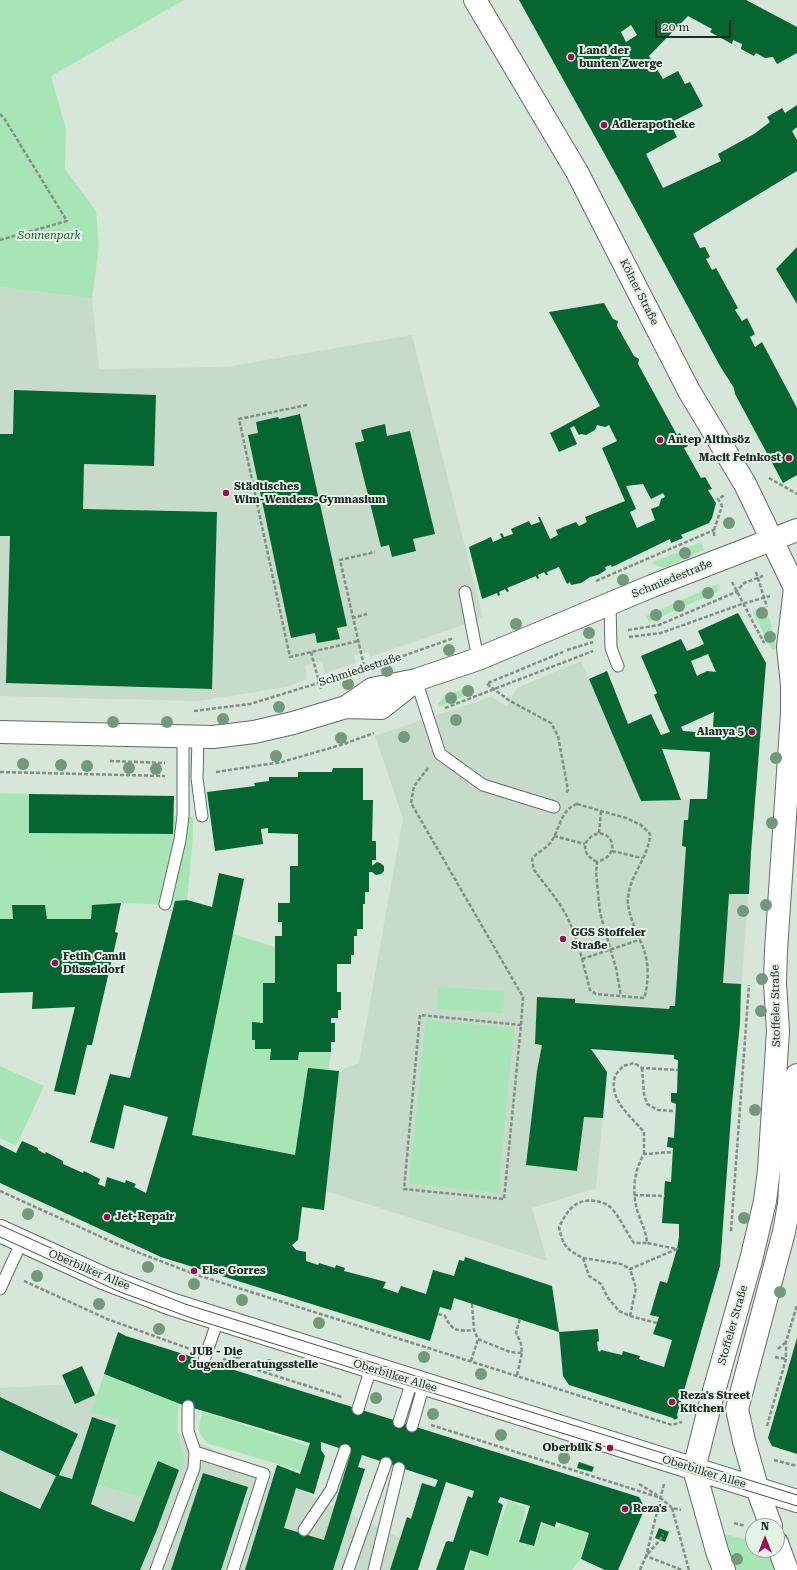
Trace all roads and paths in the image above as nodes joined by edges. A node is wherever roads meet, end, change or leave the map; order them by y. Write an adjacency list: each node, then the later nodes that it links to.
1 (475, 0): 13 (main road, Kölner Straße)
2 (0, 114): 3 (path)
3 (0, 240)
4 (307, 405): 30 (path)
5 (763, 474): 6 (path)
6 (797, 494)
7 (725, 495): 9 (path)
8 (729, 502): 9 (path)
9 (722, 506): 10 (path)
10 (714, 530): 12 (path); 12 (path)
11 (797, 530): 13 (main road, Schmiedestraße)
12 (701, 536): 17 (path)
13 (771, 539): 18 (main road, Kölner Straße); 22 (main road, Schmiedestraße)
14 (375, 552): 26 (path)
15 (731, 581): 20 (path)
16 (744, 583): 20 (path)
17 (590, 584)
18 (796, 591): 24 (main road, Kölner Straße); 104 (main road, Stoffeler Straße)
19 (465, 592): 27 (lane)
20 (736, 592): 23 (path)
21 (758, 599): 23 (path)
22 (618, 601): 32 (main road, Schmiedestraße); 33 (lane)
23 (742, 604): 29 (path)
24 (797, 613)
25 (367, 614): 26 (path)
26 (352, 618): 28 (path)
27 (472, 632): 31 (path, Schmiedestraße); 32 (lane)
28 (358, 641): 30 (path); 34 (path)
29 (764, 644)
30 (311, 652): 37 (path)
31 (401, 657)
32 (478, 659): 36 (main road, Schmiedestraße)
33 (618, 666)
34 (365, 670)
35 (349, 674): 37 (path, Schmiedestraße)
36 (416, 680): 39 (main road, Schmiedestraße); 43 (lane)
37 (319, 683): 39 (path); 40 (path, Schmiedestraße)
38 (486, 684): 44 (path)
39 (338, 710): 42 (main road, Schmiedestraße)
40 (187, 712)
41 (0, 732): 42 (main road, Schmiedestraße)
42 (190, 737): 46 (lane); 53 (lane)
43 (440, 754): 44 (lane); 59 (path)
44 (554, 807)
45 (601, 810): 47 (path); 48 (path); 51 (path)
46 (202, 816)
47 (599, 833): 49 (path); 50 (path)
48 (554, 836): 49 (path); 56 (path)
49 (585, 844): 52 (path)
50 (612, 851): 51 (path); 52 (path)
51 (642, 858): 54 (path)
52 (597, 862): 55 (path)
53 (165, 904)
54 (639, 940): 55 (path); 58 (path)
55 (611, 949): 56 (path); 58 (path)
56 (582, 959): 58 (path)
57 (750, 979): 70 (path)
58 (621, 996)
59 (521, 1025): 59 (path)
60 (642, 1068): 61 (path); 63 (path); 65 (path)
61 (678, 1070)
62 (797, 1075): 107 (main road)
63 (675, 1111)
64 (673, 1152): 65 (path)
65 (644, 1154): 67 (path)
66 (0, 1191): 88 (path)
67 (634, 1195): 68 (path); 72 (path)
68 (665, 1196)
69 (0, 1231): 71 (main road, Oberbilker Allee)
70 (731, 1232)
71 (22, 1241): 75 (lane); 82 (main road, Oberbilker Allee)
72 (647, 1243): 73 (path); 74 (path)
73 (582, 1258): 74 (path); 80 (path)
74 (630, 1269): 80 (path)
75 (7, 1274): 76 (lane); 87 (path)
76 (0, 1289)
77 (472, 1304): 84 (path)
78 (797, 1305): 97 (path)
79 (438, 1314): 84 (path)
80 (630, 1316): 83 (path)
81 (520, 1319): 86 (path)
82 (218, 1320): 87 (lane); 89 (main road, Oberbilker Allee)
83 (657, 1323)
84 (474, 1330): 85 (path)
85 (478, 1339): 86 (path); 88 (path)
86 (522, 1353): 90 (path)
87 (205, 1357): 92 (path)
88 (471, 1361): 90 (path)
89 (371, 1368): 91 (main road, Oberbilker Allee); 92 (lane)
90 (516, 1375): 95 (path)
91 (418, 1383): 94 (lane); 96 (lane); 104 (main road, Oberbilker Allee)
92 (359, 1405)
93 (188, 1406): 99 (lane)
94 (399, 1422)
95 (684, 1422)
96 (413, 1423): 108 (path)
97 (765, 1433)
98 (345, 1450): 111 (lane)
99 (195, 1452): 115 (lane); 116 (lane)
100 (386, 1463): 117 (lane)
101 (780, 1466): 102 (path)
102 (797, 1466)
103 (399, 1468): 118 (lane)
104 (694, 1469): 107 (main road, Oberbilker Allee); 122 (main road)
105 (639, 1484): 108 (path)
106 (664, 1486): 108 (path)
107 (758, 1489): 109 (main road, Oberbilker Allee); 110 (main road)
108 (661, 1498): 113 (path); 121 (path)
109 (797, 1501)
110 (768, 1518)
111 (304, 1530)
112 (663, 1534): 113 (path)
113 (646, 1556): 119 (path); 120 (path)
114 (783, 1558): 123 (main road)
115 (156, 1570)
116 (233, 1570)
117 (348, 1570)
118 (374, 1570)
119 (640, 1570)
120 (682, 1570)
121 (689, 1570)
122 (724, 1570)
123 (787, 1570)

